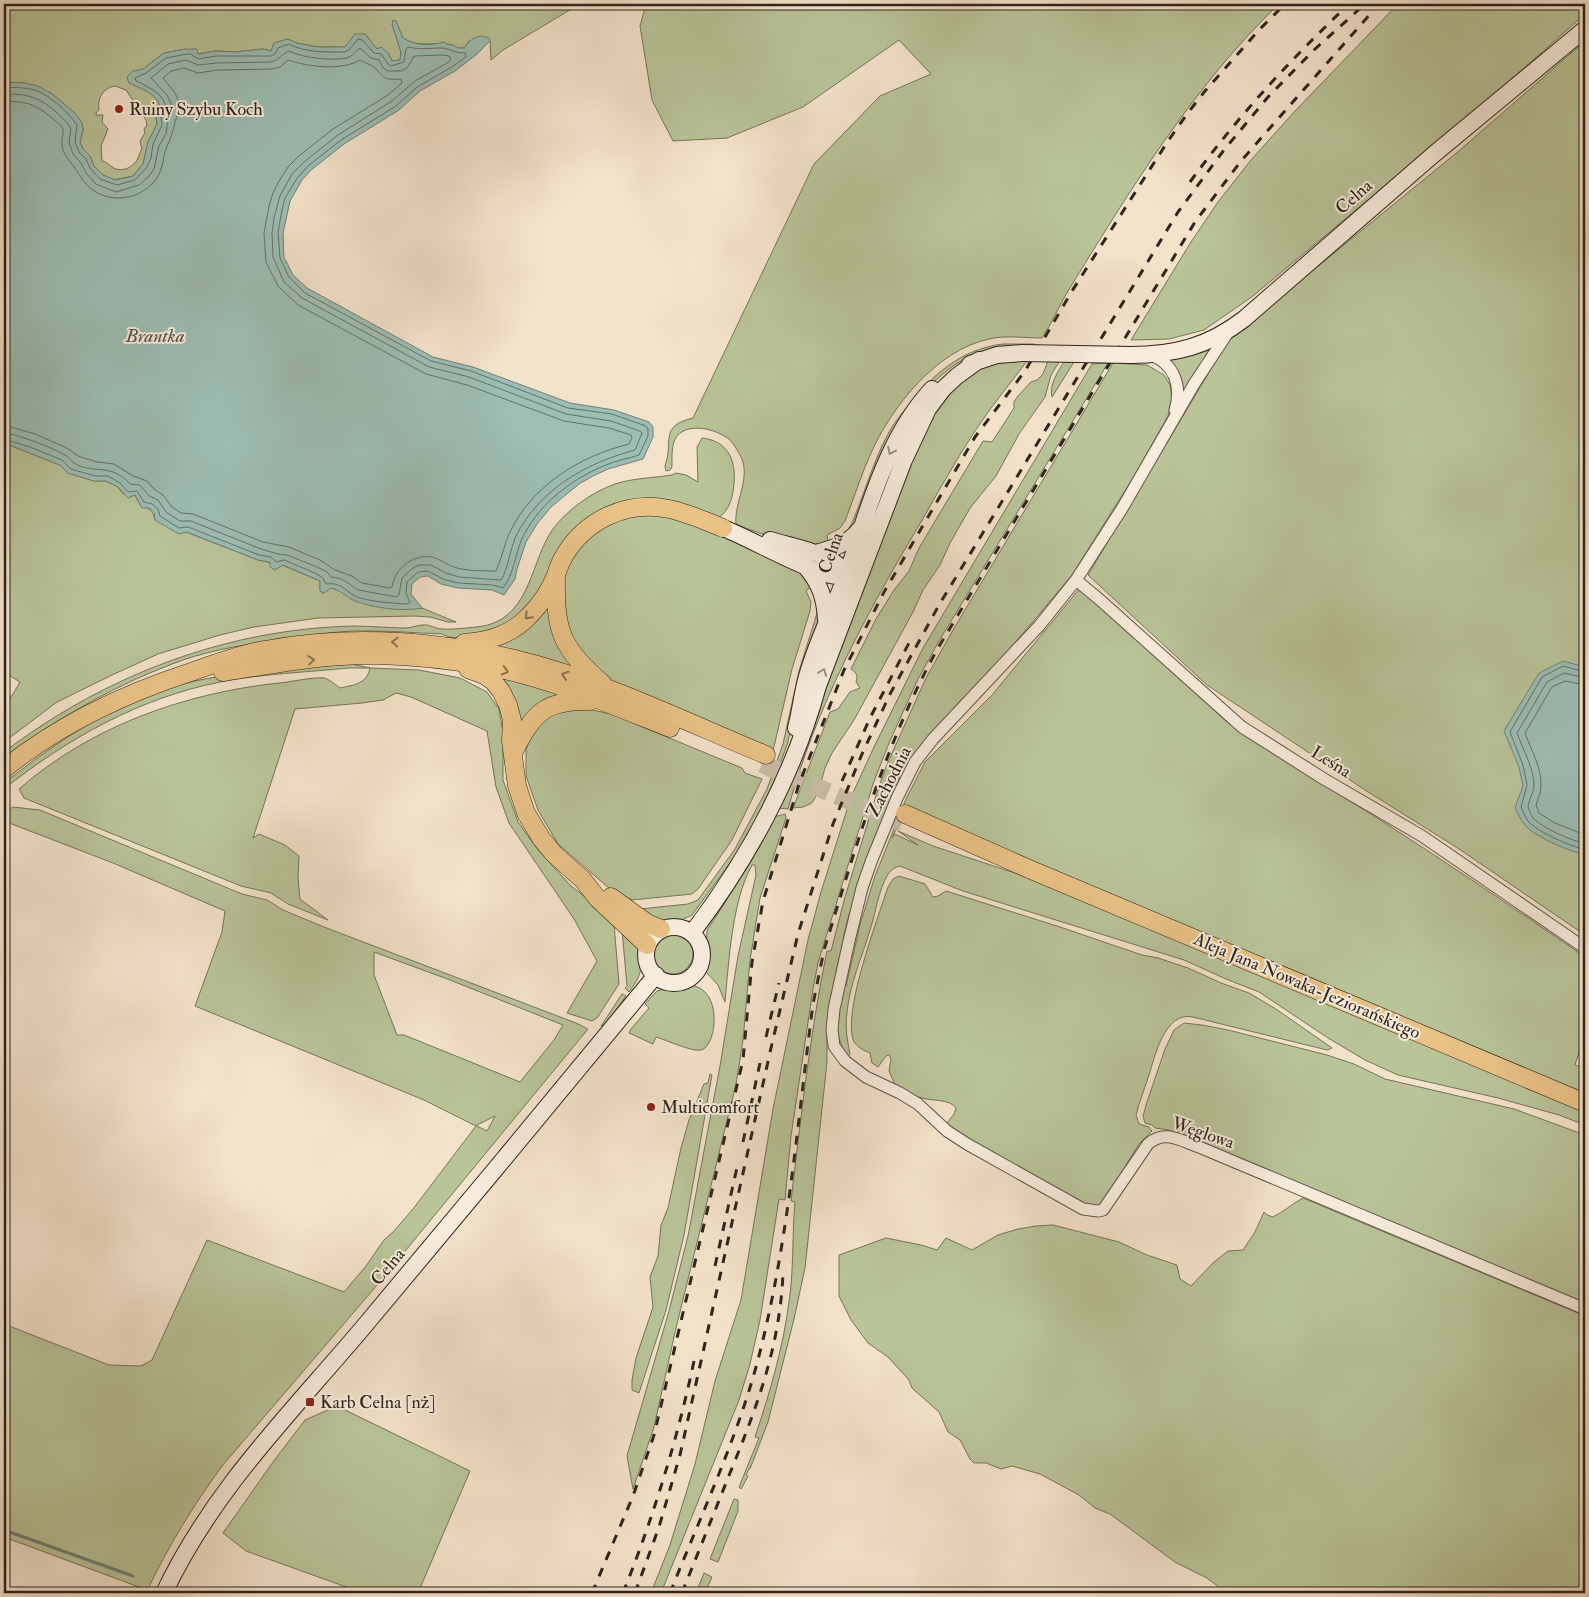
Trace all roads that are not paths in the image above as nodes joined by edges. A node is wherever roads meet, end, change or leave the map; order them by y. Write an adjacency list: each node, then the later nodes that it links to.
1 (1585, 29): 2 (street, Celna)
2 (1230, 330): 3 (street, Celna); 5 (street)
3 (1150, 355): 4 (street, Celna, bridge); 5 (street)
4 (980, 360): 6 (street, Celna, one-way to 6); 8 (street, Celna)
5 (1168, 428): 13 (street, Zachodnia)
6 (862, 525): 9 (street); 11 (street, Celna)
7 (728, 530): 9 (street); 10 (street); 12 (main road)
8 (870, 550): 11 (street); 14 (street, Celna)
9 (816, 553): 11 (street)
10 (806, 567): 11 (street); 15 (street)
11 (847, 573): 14 (street); 15 (street, Celna)
12 (556, 576): 16 (main road, one-way to 16); 17 (main road)
13 (1076, 580): 27 (street, Leśna); 29 (street, Zachodnia)
14 (850, 602): 21 (street, Celna, one-way to 14)
15 (826, 622): 21 (street, Celna)
16 (442, 652): 17 (main road); 18 (main road); 20 (main road)
17 (608, 696): 18 (main road); 19 (main road)
18 (513, 751): 23 (main road)
19 (764, 760)
20 (4, 769)
21 (776, 795): 25 (street, Celna)
22 (903, 819): 30 (main road, Aleja Jana Nowaka-Jeziorańskiego)
23 (583, 880): 24 (main road); 26 (main road)
24 (661, 930): 25 (street); 26 (street)
25 (692, 933): 28 (street)
26 (647, 945): 28 (street)
27 (1585, 948)
28 (656, 975): 32 (street, Celna)
29 (836, 1050): 31 (street, Węglowa)
30 (1585, 1103)
31 (1585, 1309)
32 (164, 1593)

